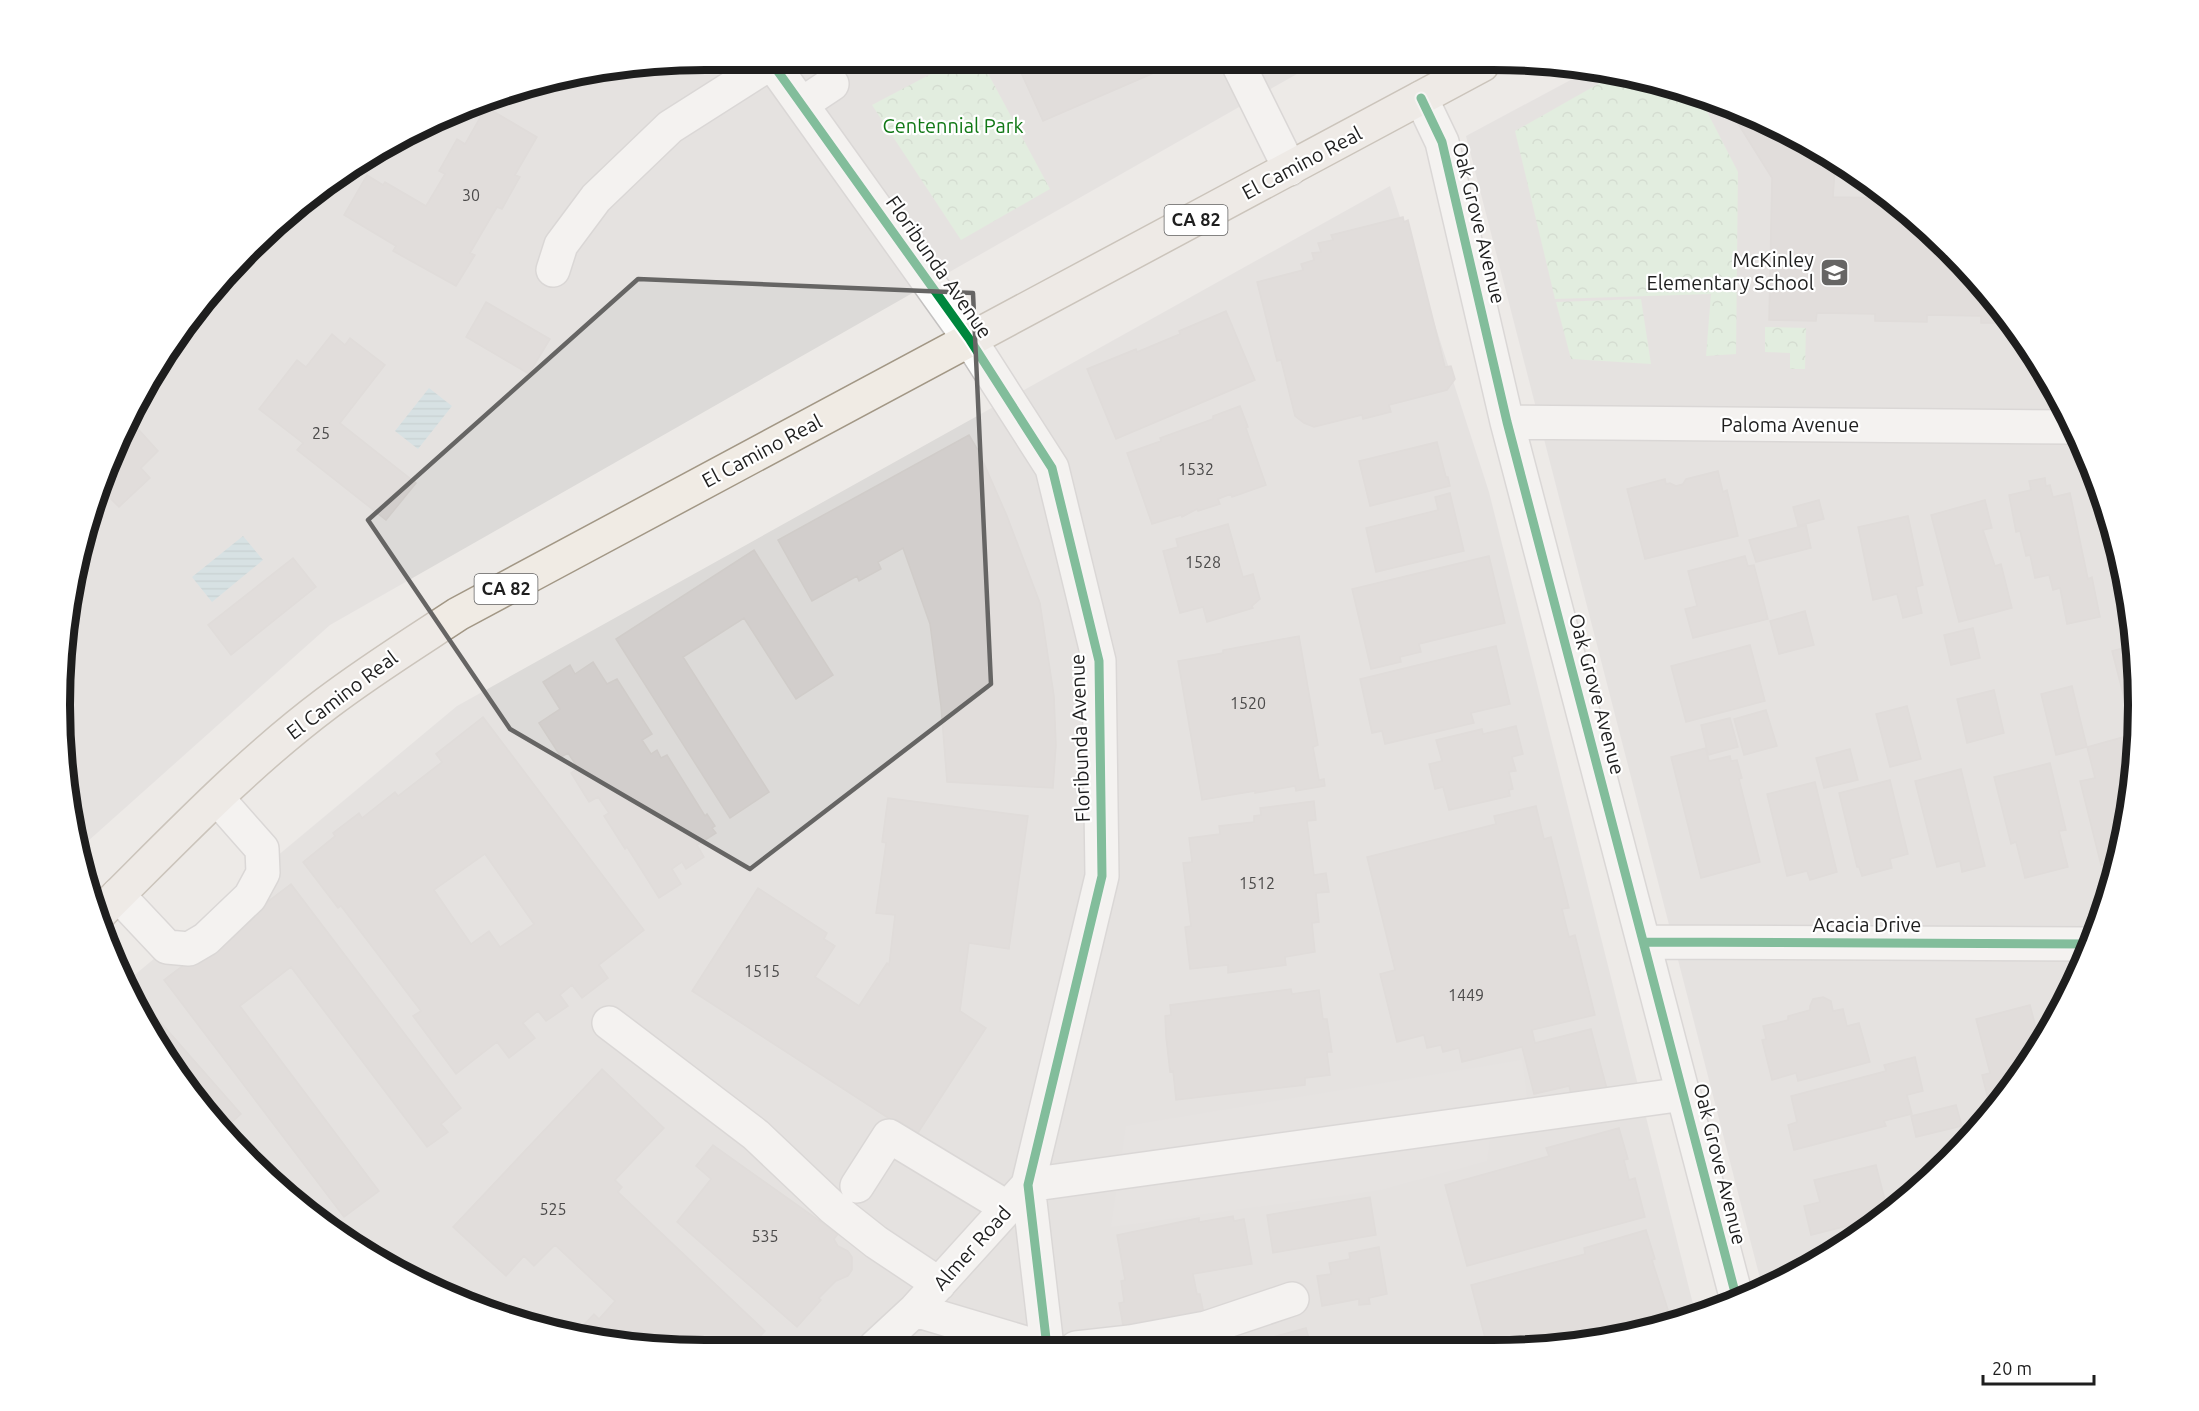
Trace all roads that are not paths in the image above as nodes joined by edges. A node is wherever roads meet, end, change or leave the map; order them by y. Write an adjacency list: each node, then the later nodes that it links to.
1 (760, 70): 9 (street)
2 (777, 70): 7 (street, Floribunda Avenue)
3 (1241, 70): 8 (street)
4 (1474, 70): 6 (main road, El Camino Real / CA 82)
5 (832, 84): 7 (street)
6 (1421, 98): 8 (main road, El Camino Real / CA 82); 11 (street, Oak Grove Avenue)
7 (801, 104): 10 (street, Floribunda Avenue)
8 (1290, 169): 10 (main road, El Camino Real / CA 82)
9 (553, 270)
10 (970, 340): 13 (main road, El Camino Real / CA 82); 20 (street, Floribunda Avenue)
11 (1507, 422): 12 (street, Paloma Avenue); 15 (street, Oak Grove Avenue)
12 (2064, 427)
13 (217, 798): 14 (main road, El Camino Real / CA 82); 14 (street)
14 (108, 906)
15 (1644, 942): 16 (street, Acacia Drive); 18 (street, Oak Grove Avenue)
16 (2082, 944)
17 (609, 1023): 21 (street)
18 (1684, 1094): 20 (street); 22 (street, Oak Grove Avenue)
19 (857, 1186): 20 (street)
20 (1018, 1197): 21 (street, Almer Road); 27 (street, Floribunda Avenue)
21 (939, 1284): 24 (street, Almer Road)
22 (1735, 1293)
23 (1292, 1299): 28 (street)
24 (915, 1310): 25 (street, Almer Road); 26 (street, Almer Road)
25 (883, 1340)
26 (1016, 1340)
27 (1046, 1340)
28 (1141, 1340)

